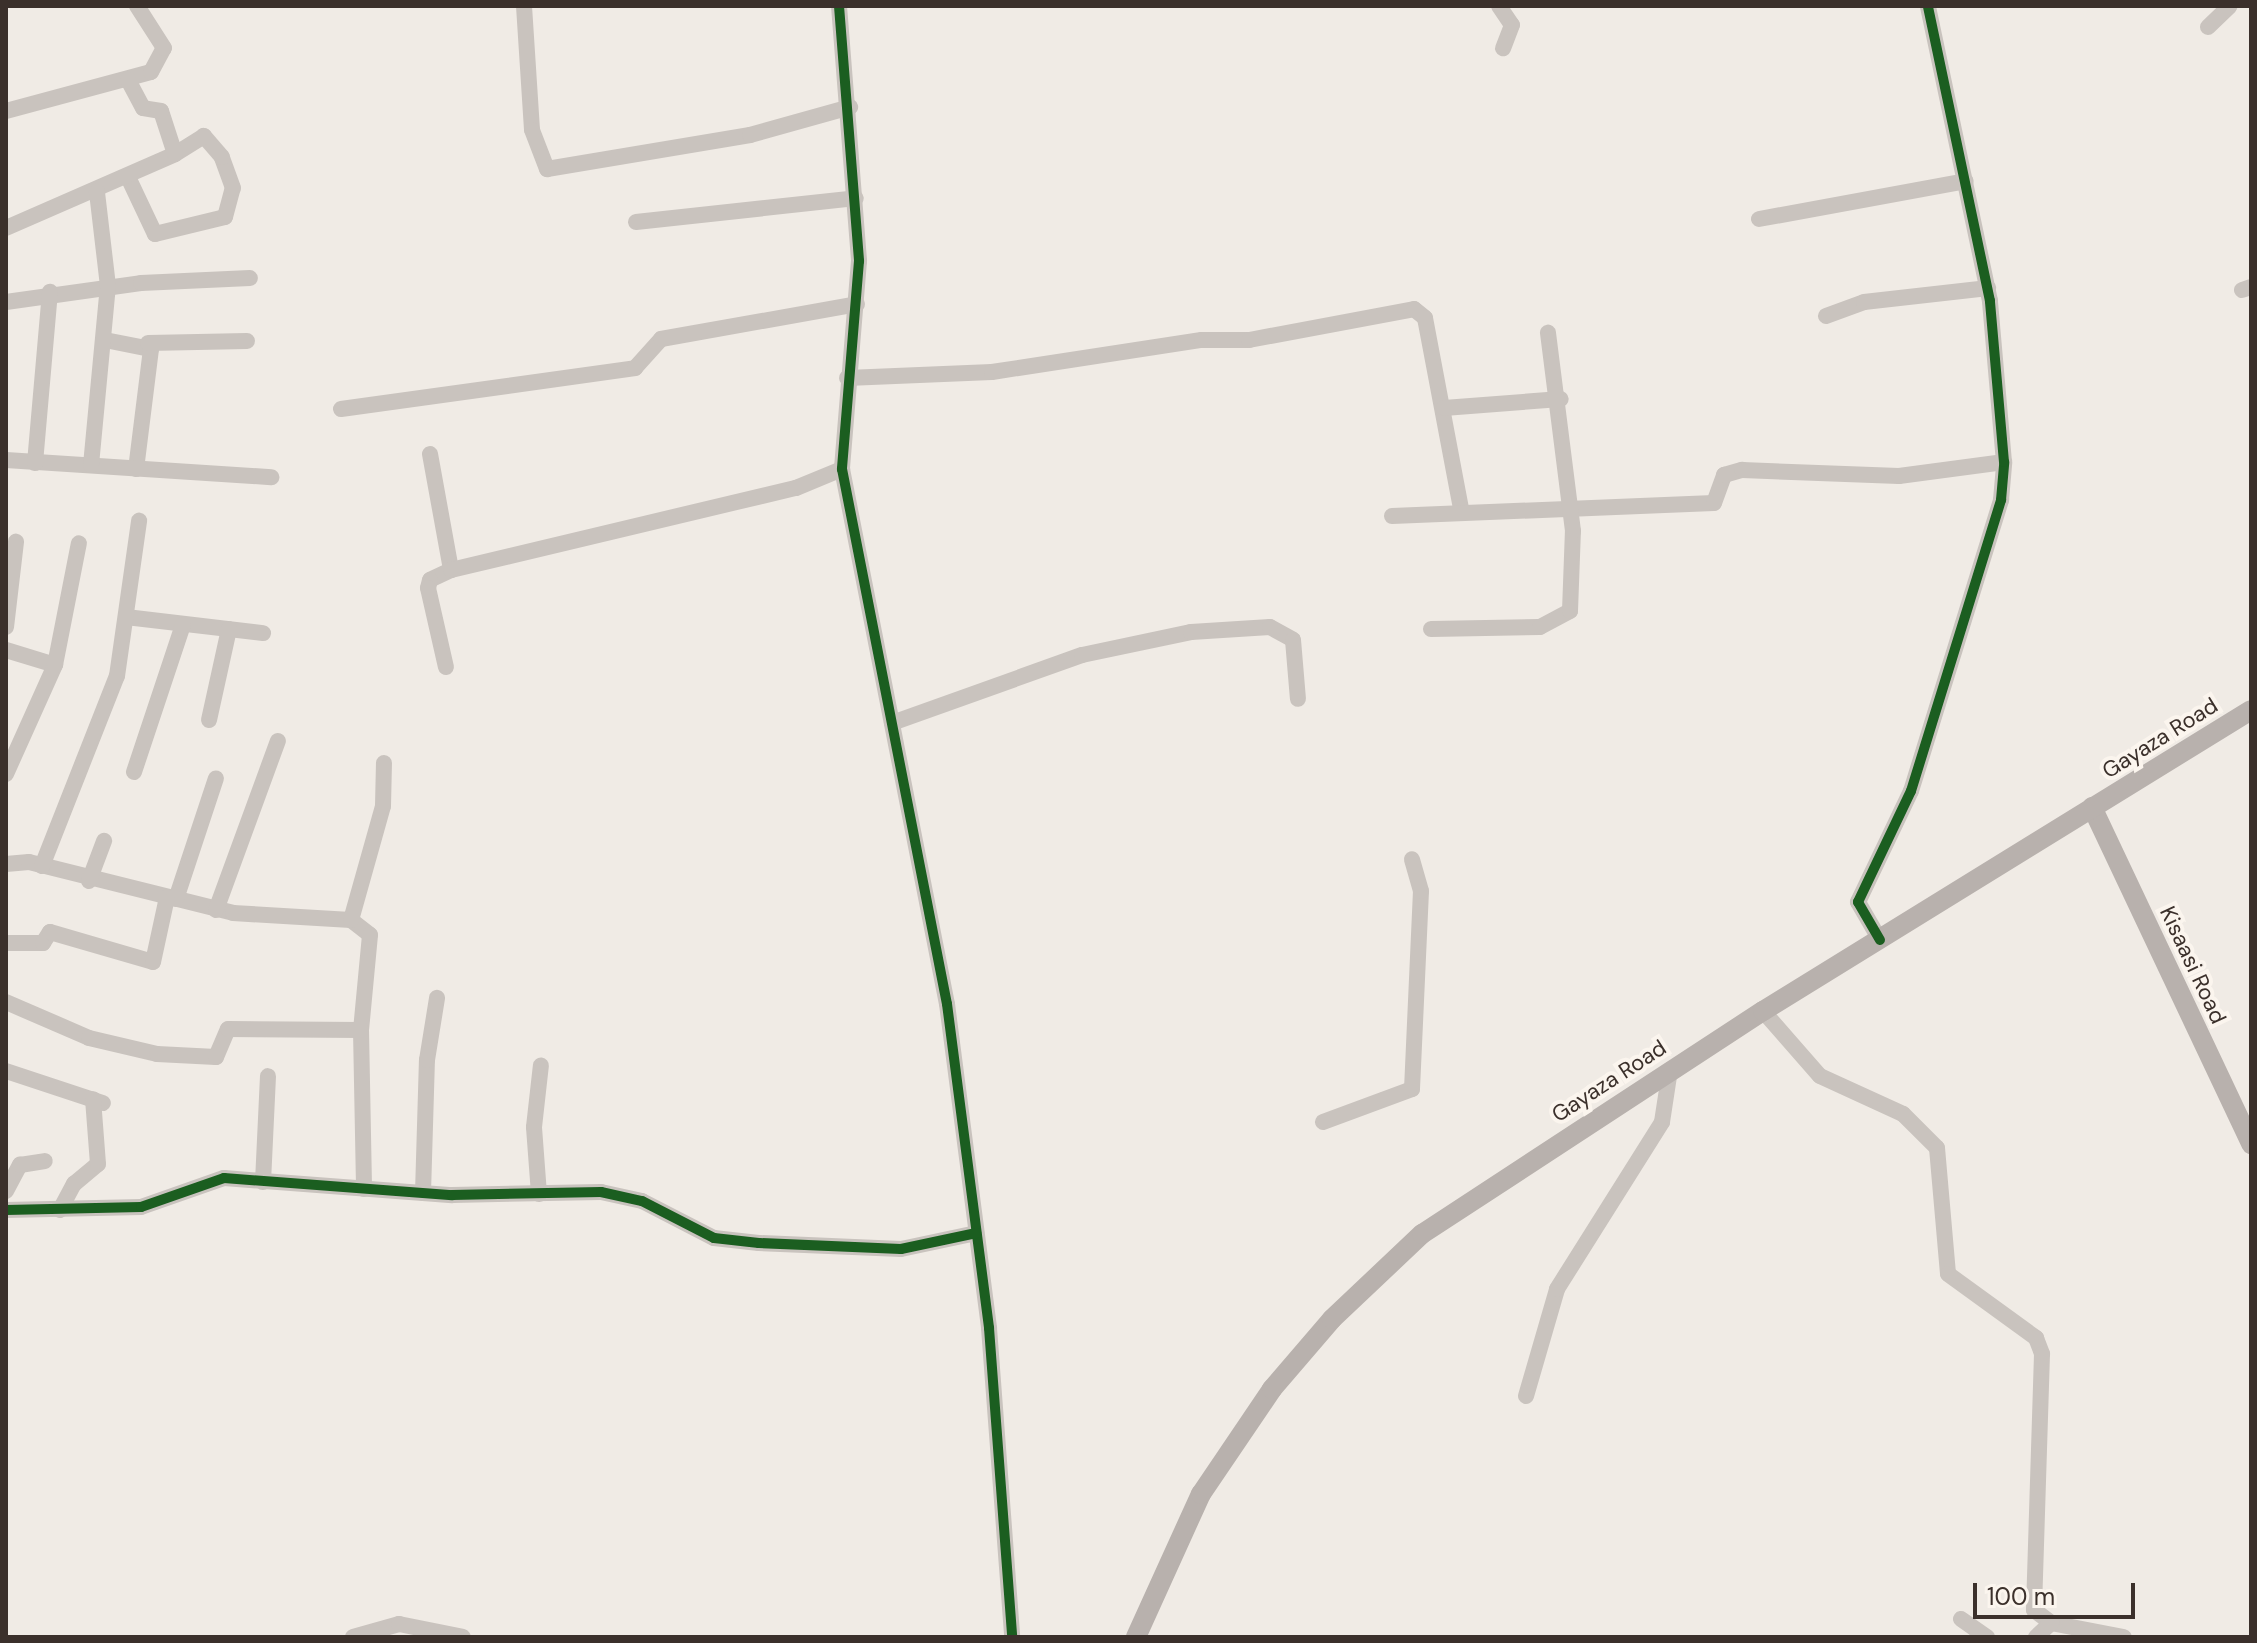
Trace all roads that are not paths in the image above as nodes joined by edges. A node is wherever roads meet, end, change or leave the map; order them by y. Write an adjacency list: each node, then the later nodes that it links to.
1 (137, 6): 9 (street)
2 (524, 6): 10 (street)
3 (839, 6): 10 (street)
4 (1499, 6): 8 (street)
5 (1928, 6): 14 (street)
6 (2230, 6): 7 (street)
7 (2208, 27)
8 (1503, 48)
9 (128, 80): 11 (street); 12 (street)
10 (850, 107): 16 (street)
11 (6, 111)
12 (175, 154): 13 (street); 13 (street)
13 (128, 177): 15 (street)
14 (1966, 181): 17 (street); 22 (street)
15 (97, 192): 19 (street); 21 (street)
16 (856, 198): 18 (street); 25 (street)
17 (1759, 219)
18 (636, 222)
19 (6, 228)
20 (250, 278): 21 (street)
21 (108, 286): 23 (street); 28 (street)
22 (1988, 288): 26 (street); 37 (street)
23 (50, 292): 24 (street); 38 (street)
24 (6, 302)
25 (857, 304): 31 (street); 34 (street)
26 (1826, 316)
27 (1548, 333): 32 (street)
28 (105, 340): 30 (street); 39 (street)
29 (247, 341): 30 (street)
30 (148, 343): 40 (street)
31 (847, 378): 33 (street); 41 (street)
32 (1561, 399): 33 (street); 43 (street)
33 (1444, 408): 44 (street)
34 (341, 409)
35 (430, 454): 49 (street)
36 (6, 460): 38 (street)
37 (2004, 462): 43 (street); 77 (street)
38 (35, 463): 39 (street)
39 (91, 465): 40 (street)
40 (136, 469): 42 (street)
41 (842, 469): 49 (street); 62 (street)
42 (271, 477)
43 (1571, 508): 44 (street); 54 (street)
44 (1462, 513): 45 (street)
45 (1392, 516)
46 (139, 521): 50 (street)
47 (16, 542): 52 (street)
48 (79, 543): 57 (street)
49 (451, 570): 58 (street)
50 (126, 617): 51 (street); 72 (street)
51 (183, 625): 53 (street); 65 (street)
52 (6, 627)
53 (229, 629): 55 (street); 61 (street)
54 (1431, 629)
55 (263, 633)
56 (6, 650): 57 (street)
57 (55, 665): 66 (street)
58 (446, 667)
59 (1298, 699): 62 (street)
60 (2251, 710): 68 (main road, Gayaza Road)
61 (209, 720)
62 (892, 723): 97 (street)
63 (278, 741): 75 (street)
64 (384, 763): 76 (street)
65 (134, 772)
66 (6, 774)
67 (216, 778): 74 (street)
68 (2092, 807): 77 (main road, Gayaza Road); 88 (main road, Kisaasi Road)
69 (104, 841): 73 (street)
70 (1412, 859): 87 (street)
71 (6, 864): 72 (street)
72 (42, 866): 73 (street)
73 (89, 881): 74 (street)
74 (171, 898): 75 (street); 78 (street)
75 (216, 910): 76 (street)
76 (351, 920): 82 (street)
77 (1880, 940): 81 (main road, Gayaza Road)
78 (6, 943)
79 (437, 998): 93 (street)
80 (6, 1002): 82 (street)
81 (1763, 1011): 84 (main road, Gayaza Road); 100 (street)
82 (361, 1030): 91 (street)
83 (541, 1065): 94 (street)
84 (1670, 1070): 98 (street); 104 (main road, Gayaza Road)
85 (6, 1071): 96 (street)
86 (268, 1076): 90 (street)
87 (1323, 1122)
88 (2251, 1144)
89 (45, 1161): 92 (street)
90 (263, 1182): 91 (street); 96 (street)
91 (364, 1189): 93 (street)
92 (6, 1191)
93 (423, 1193): 94 (street)
94 (539, 1194): 97 (street)
95 (6, 1210): 96 (street)
96 (60, 1210)
97 (976, 1233): 103 (street)
98 (1526, 1396)
99 (1961, 1619): 105 (street)
100 (2051, 1623): 106 (street); 107 (street)
101 (353, 1637): 102 (street)
102 (463, 1637)
103 (1012, 1637)
104 (1136, 1637)
105 (1987, 1637)
106 (2036, 1637)
107 (2124, 1637)

